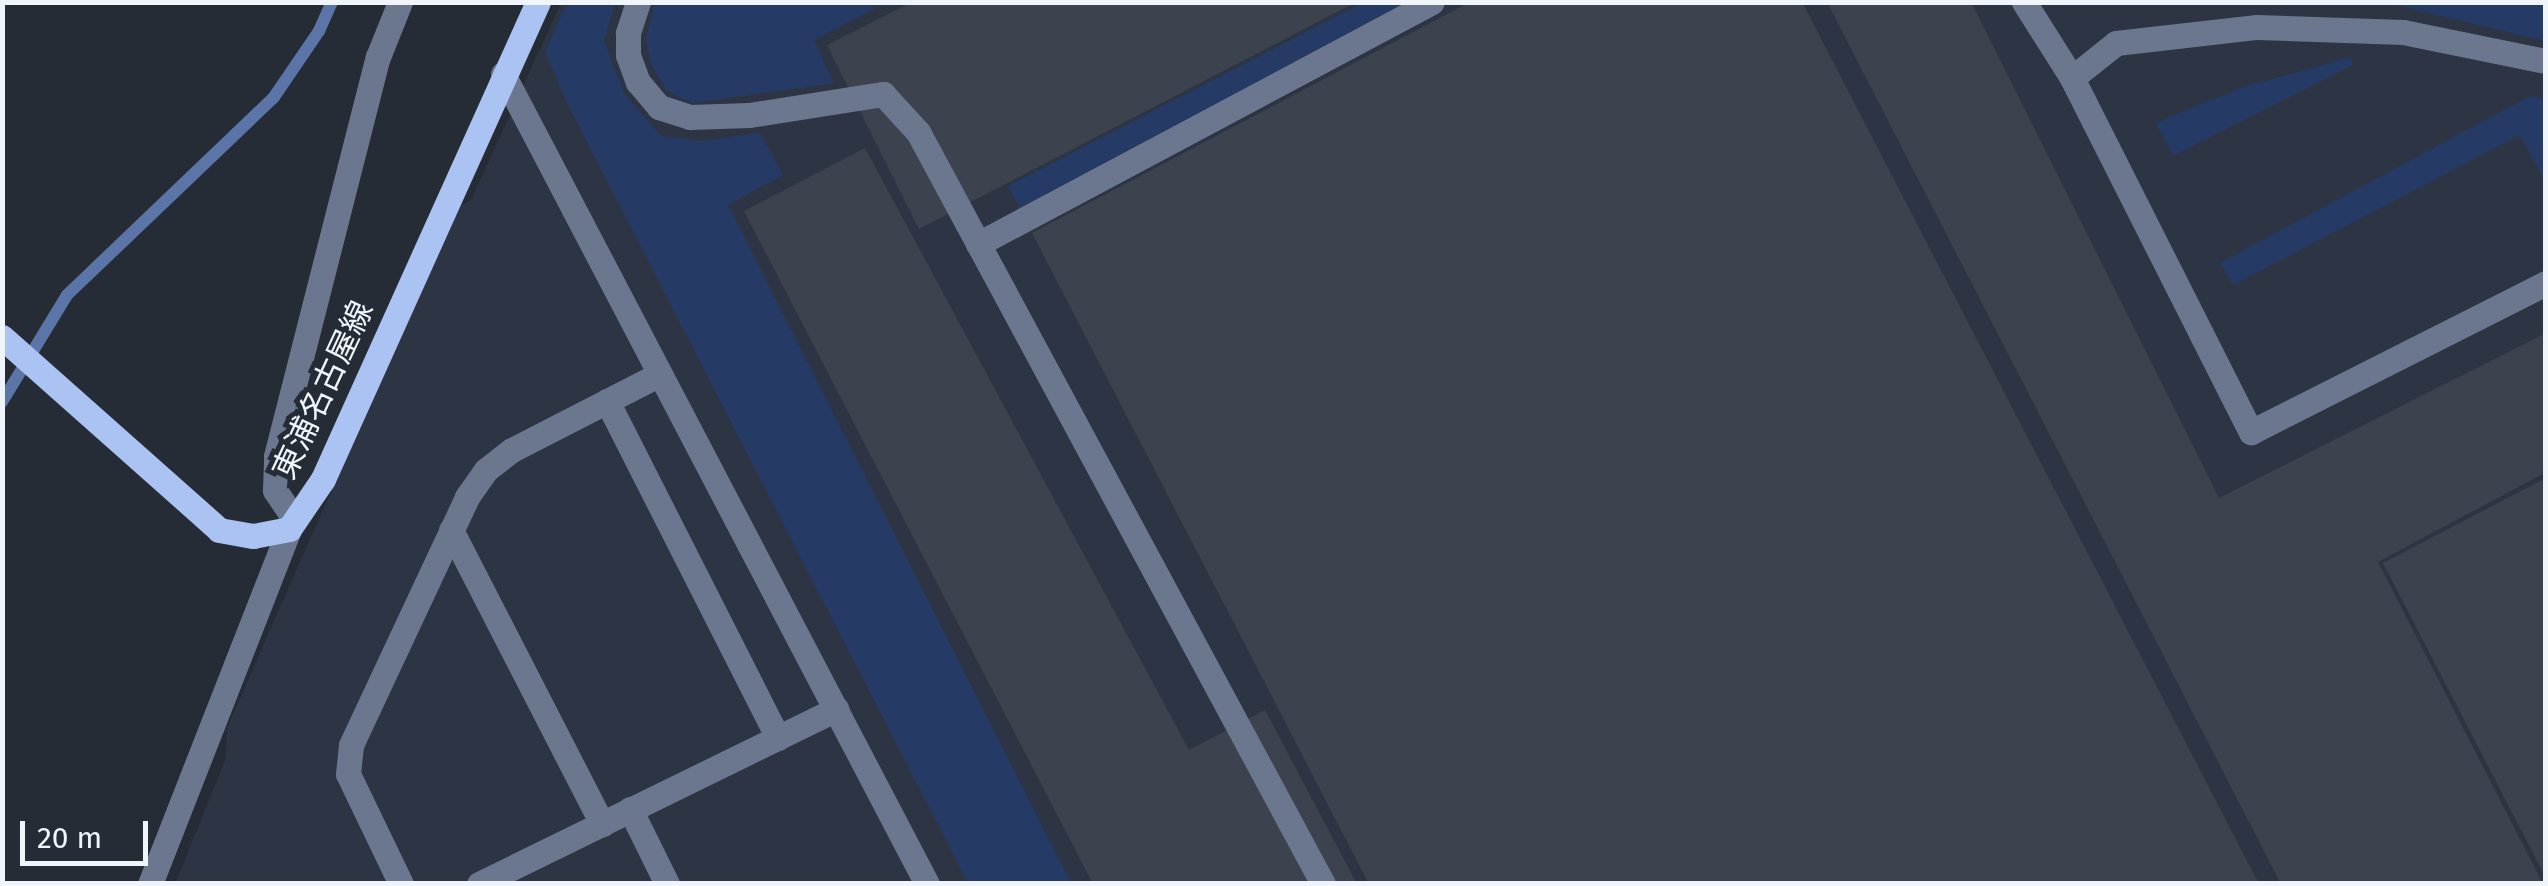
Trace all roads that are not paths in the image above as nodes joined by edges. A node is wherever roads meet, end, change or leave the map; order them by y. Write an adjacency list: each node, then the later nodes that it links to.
1 (400, 2): 14 (street)
2 (538, 2): 7 (main road, 東浦名古屋線)
3 (638, 2): 9 (street)
4 (1432, 2): 9 (street)
5 (2024, 2): 8 (street)
6 (2546, 61): 8 (street)
7 (503, 74): 12 (street); 14 (main road, 東浦名古屋線)
8 (2072, 78): 10 (street)
9 (978, 244): 25 (street)
10 (2546, 283)
11 (2, 337): 14 (main road, 東浦名古屋線)
12 (660, 374): 13 (street); 16 (street)
13 (606, 401): 15 (street); 17 (street)
14 (292, 524): 20 (street)
15 (451, 530): 19 (street); 21 (street)
16 (836, 709): 17 (street); 24 (street)
17 (778, 738): 18 (street)
18 (630, 810): 19 (street); 23 (street)
19 (602, 824): 22 (street)
20 (150, 884)
21 (401, 884)
22 (479, 884)
23 (667, 884)
24 (927, 884)
25 (1323, 884)

